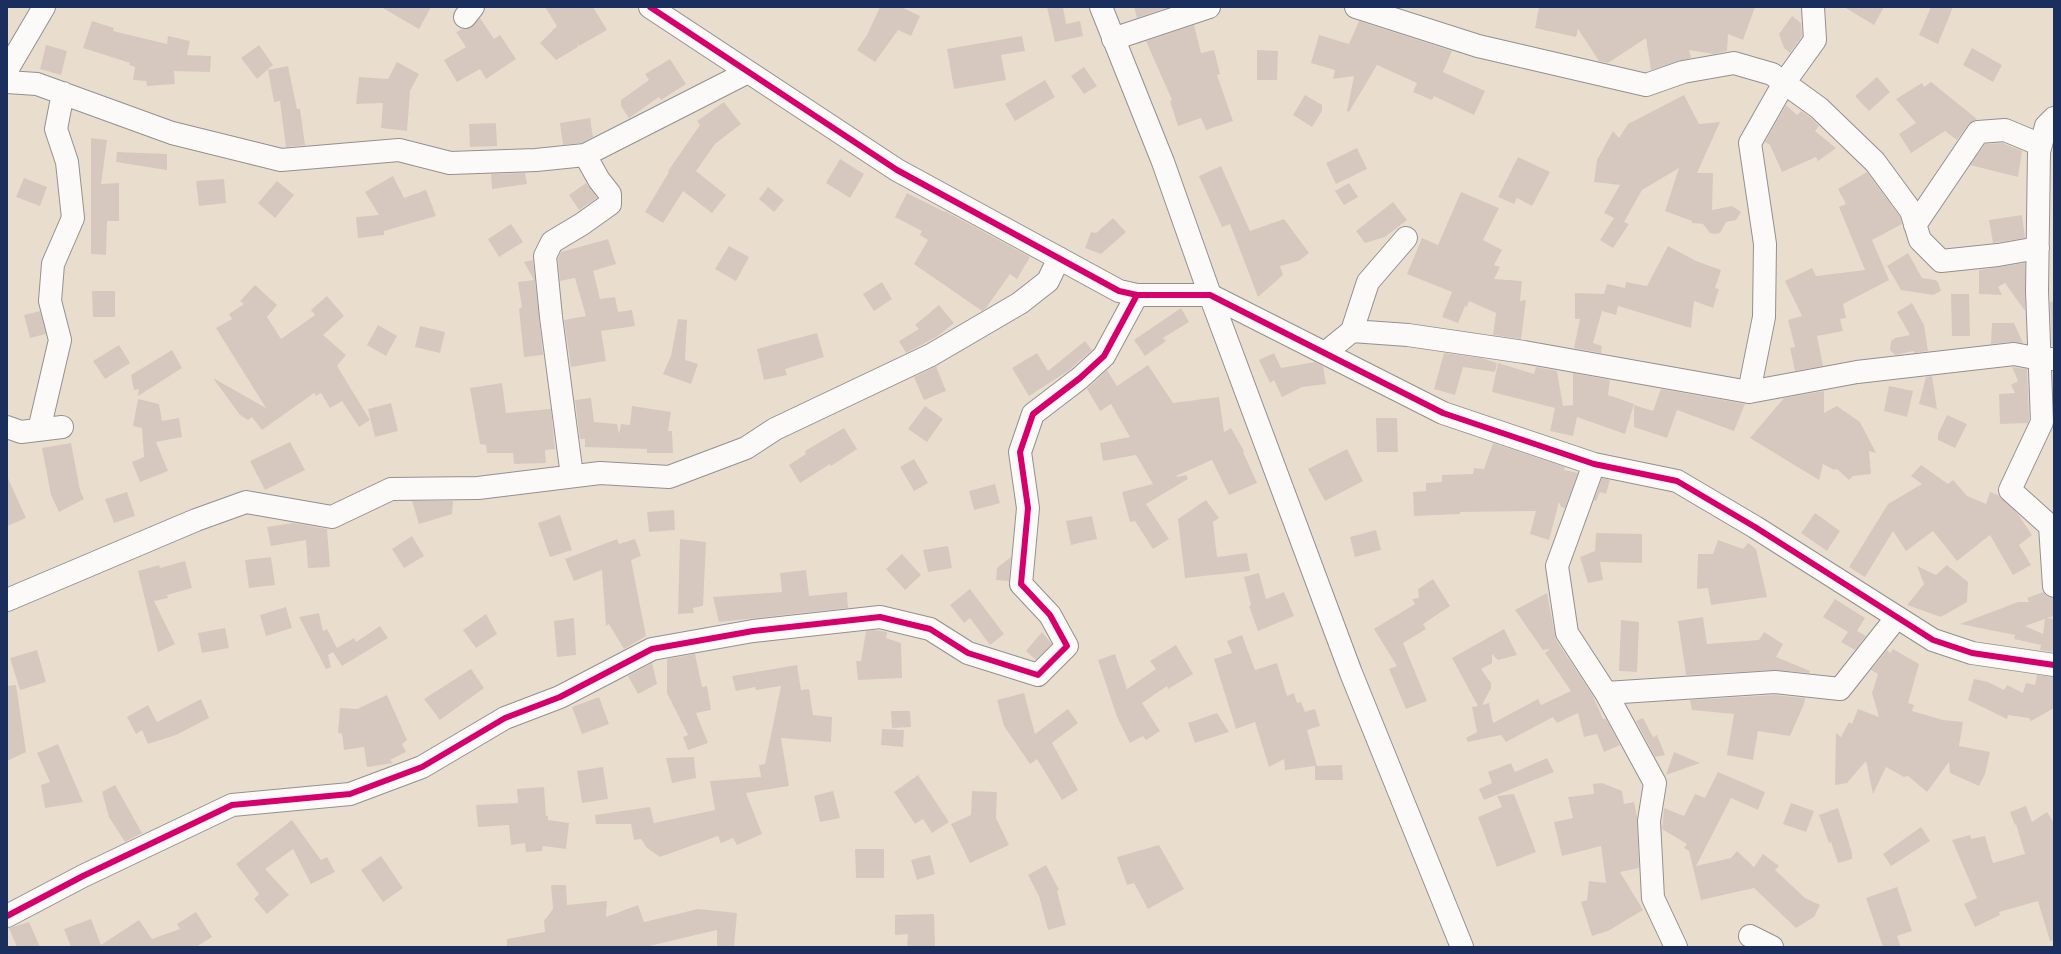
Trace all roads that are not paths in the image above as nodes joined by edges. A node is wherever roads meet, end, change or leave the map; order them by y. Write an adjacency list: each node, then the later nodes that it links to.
1 (44, 7): 8 (street)
2 (650, 7): 9 (street)
3 (1101, 7): 7 (street)
4 (1209, 7): 7 (street)
5 (1356, 7): 11 (street)
6 (1813, 7): 11 (street)
7 (1113, 39): 21 (street)
8 (7, 70)
9 (748, 72): 15 (street); 19 (street)
10 (7, 82): 12 (street)
11 (1784, 83): 16 (street); 25 (street)
12 (63, 93): 15 (street); 28 (street)
13 (2054, 118): 14 (street)
14 (2041, 145): 16 (street); 18 (street)
15 (585, 155): 30 (street)
16 (1915, 225): 18 (street)
17 (1406, 238): 22 (street)
18 (2038, 248): 24 (street)
19 (1059, 258): 20 (street); 30 (street)
20 (1137, 295): 21 (street); 36 (street)
21 (1210, 295): 23 (street); 38 (street)
22 (1352, 331): 23 (street); 25 (street)
23 (1325, 353): 29 (street)
24 (2047, 359): 25 (street); 31 (street)
25 (1750, 392)
26 (7, 427): 28 (street)
27 (62, 427): 28 (street)
28 (39, 430)
29 (1594, 464): 33 (street); 35 (street)
30 (572, 476): 32 (street)
31 (2054, 586)
32 (9, 596)
33 (1897, 617): 34 (street); 35 (street)
34 (2054, 666)
35 (1606, 693): 39 (street)
36 (7, 916)
37 (1750, 936): 40 (street)
38 (1462, 947)
39 (1676, 947)
40 (1772, 947)

